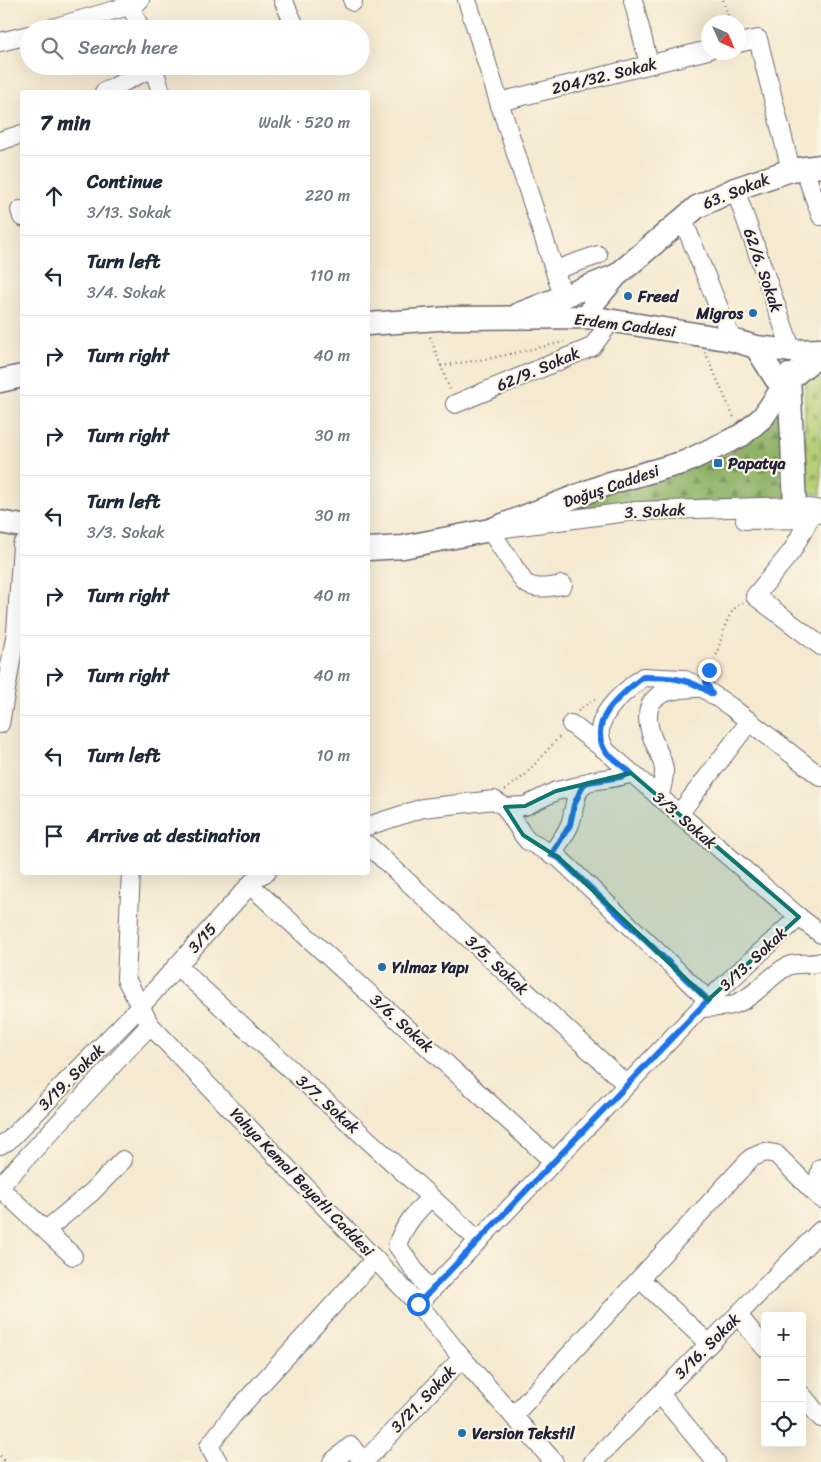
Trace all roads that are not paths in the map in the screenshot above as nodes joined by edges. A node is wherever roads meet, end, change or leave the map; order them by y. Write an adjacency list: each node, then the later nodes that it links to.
1 (283, 0): 7 (street)
2 (467, 0): 17 (street)
3 (633, 0): 12 (street)
4 (134, 2): 5 (street); 6 (street)
5 (77, 20)
6 (138, 20)
7 (292, 20)
8 (20, 36): 10 (street)
9 (746, 41): 20 (street)
10 (0, 42)
11 (701, 52): 12 (street, 204/32. Sokak)
12 (649, 64): 17 (street, 204/32. Sokak)
13 (137, 75): 15 (street)
14 (156, 75): 16 (street)
15 (108, 90)
16 (160, 90)
17 (499, 102): 25 (street)
18 (20, 135): 19 (street)
19 (0, 141)
20 (805, 168): 21 (main road, 63. Sokak); 22 (street)
21 (735, 188): 23 (main road, 63. Sokak); 34 (street, 62/6. Sokak)
22 (821, 216)
23 (683, 220): 26 (main road, 63. Sokak); 31 (street)
24 (598, 255): 25 (street)
25 (555, 270): 27 (street)
26 (616, 276): 27 (main road); 29 (main road)
27 (563, 296): 28 (main road)
28 (508, 318): 29 (main road, Erdem Caddesi); 30 (main road, Erdem Caddesi)
29 (600, 319): 31 (main road, Erdem Caddesi); 39 (street, 62/9. Sokak)
30 (370, 324)
31 (732, 340): 32 (main road, Erdem Caddesi)
32 (756, 347): 34 (main road, Erdem Caddesi); 37 (main road)
33 (821, 350): 34 (main road, Erdem Caddesi)
34 (792, 351): 37 (main road)
35 (821, 357): 37 (main road, Doğuş Caddesi)
36 (20, 376): 38 (main road)
37 (788, 380): 40 (main road); 44 (main road, Doğuş Caddesi)
38 (0, 381)
39 (455, 404)
40 (811, 512): 41 (street); 44 (street, 3. Sokak); 49 (street)
41 (745, 520)
42 (0, 522): 43 (main road)
43 (20, 526)
44 (490, 530): 45 (main road, Doğuş Caddesi); 46 (street)
45 (370, 549)
46 (563, 585)
47 (20, 598): 48 (street)
48 (19, 624): 52 (street)
49 (821, 646)
50 (708, 691): 51 (street); 54 (street); 58 (street)
51 (750, 721): 56 (street); 60 (street)
52 (0, 724)
53 (571, 724): 54 (street, 3/3. Sokak)
54 (604, 750): 55 (street, 3/3. Sokak)
55 (631, 773): 57 (street); 58 (street, 3/3. Sokak)
56 (821, 777)
57 (583, 785): 59 (street); 63 (street)
58 (659, 797): 60 (street, 3/3. Sokak)
59 (500, 803): 61 (street); 63 (street)
60 (679, 814): 67 (street, 3/3. Sokak)
61 (370, 825)
62 (370, 847): 74 (street, 3/5. Sokak)
63 (555, 856): 71 (street)
64 (130, 875): 72 (street, Yahya Kemal Beyatlı Caddesi)
65 (261, 875): 66 (street, 3/15)
66 (250, 884): 70 (street, 3/15); 77 (street, 3/6. Sokak)
67 (799, 917): 68 (street, 3/13. Sokak); 71 (street, 3/13. Sokak)
68 (821, 934)
69 (821, 962): 71 (street)
70 (177, 966): 72 (street, 3/15); 81 (street, 3/7. Sokak)
71 (704, 1004): 74 (street, 3/13. Sokak)
72 (139, 1008): 73 (street, Yahya Kemal Beyatlı Caddesi); 75 (street, 3/19. Sokak)
73 (150, 1026): 79 (street); 86 (street, Yahya Kemal Beyatlı Caddesi)
74 (627, 1085): 77 (street, 3/13. Sokak)
75 (0, 1145)
76 (123, 1160): 82 (street)
77 (554, 1162): 84 (street, 3/13. Sokak)
78 (821, 1168): 80 (street)
79 (0, 1187): 82 (street)
80 (818, 1196): 87 (street)
81 (431, 1197): 84 (street, 3/7. Sokak); 88 (street)
82 (46, 1230): 85 (street)
83 (821, 1231): 89 (street, 3/16. Sokak)
84 (479, 1241): 88 (street, 3/13. Sokak)
85 (73, 1256)
86 (375, 1259): 88 (street, Yahya Kemal Beyatlı Caddesi); 97 (street)
87 (640, 1279): 91 (street); 95 (street)
88 (424, 1298): 92 (street, Yahya Kemal Beyatlı Caddesi)
89 (738, 1314): 90 (street); 91 (street, 3/16. Sokak)
90 (761, 1343)
91 (708, 1344): 93 (street, 3/16. Sokak)
92 (462, 1358): 95 (street, Yahya Kemal Beyatlı Caddesi); 99 (street, 3/21. Sokak)
93 (660, 1394): 101 (street, 3/16. Sokak); 102 (street)
94 (806, 1399): 96 (street)
95 (513, 1416): 100 (street, Yahya Kemal Beyatlı Caddesi)
96 (821, 1418)
97 (218, 1462)
98 (332, 1462): 99 (street)
99 (364, 1462)
100 (554, 1462)
101 (593, 1462)
102 (716, 1462)

